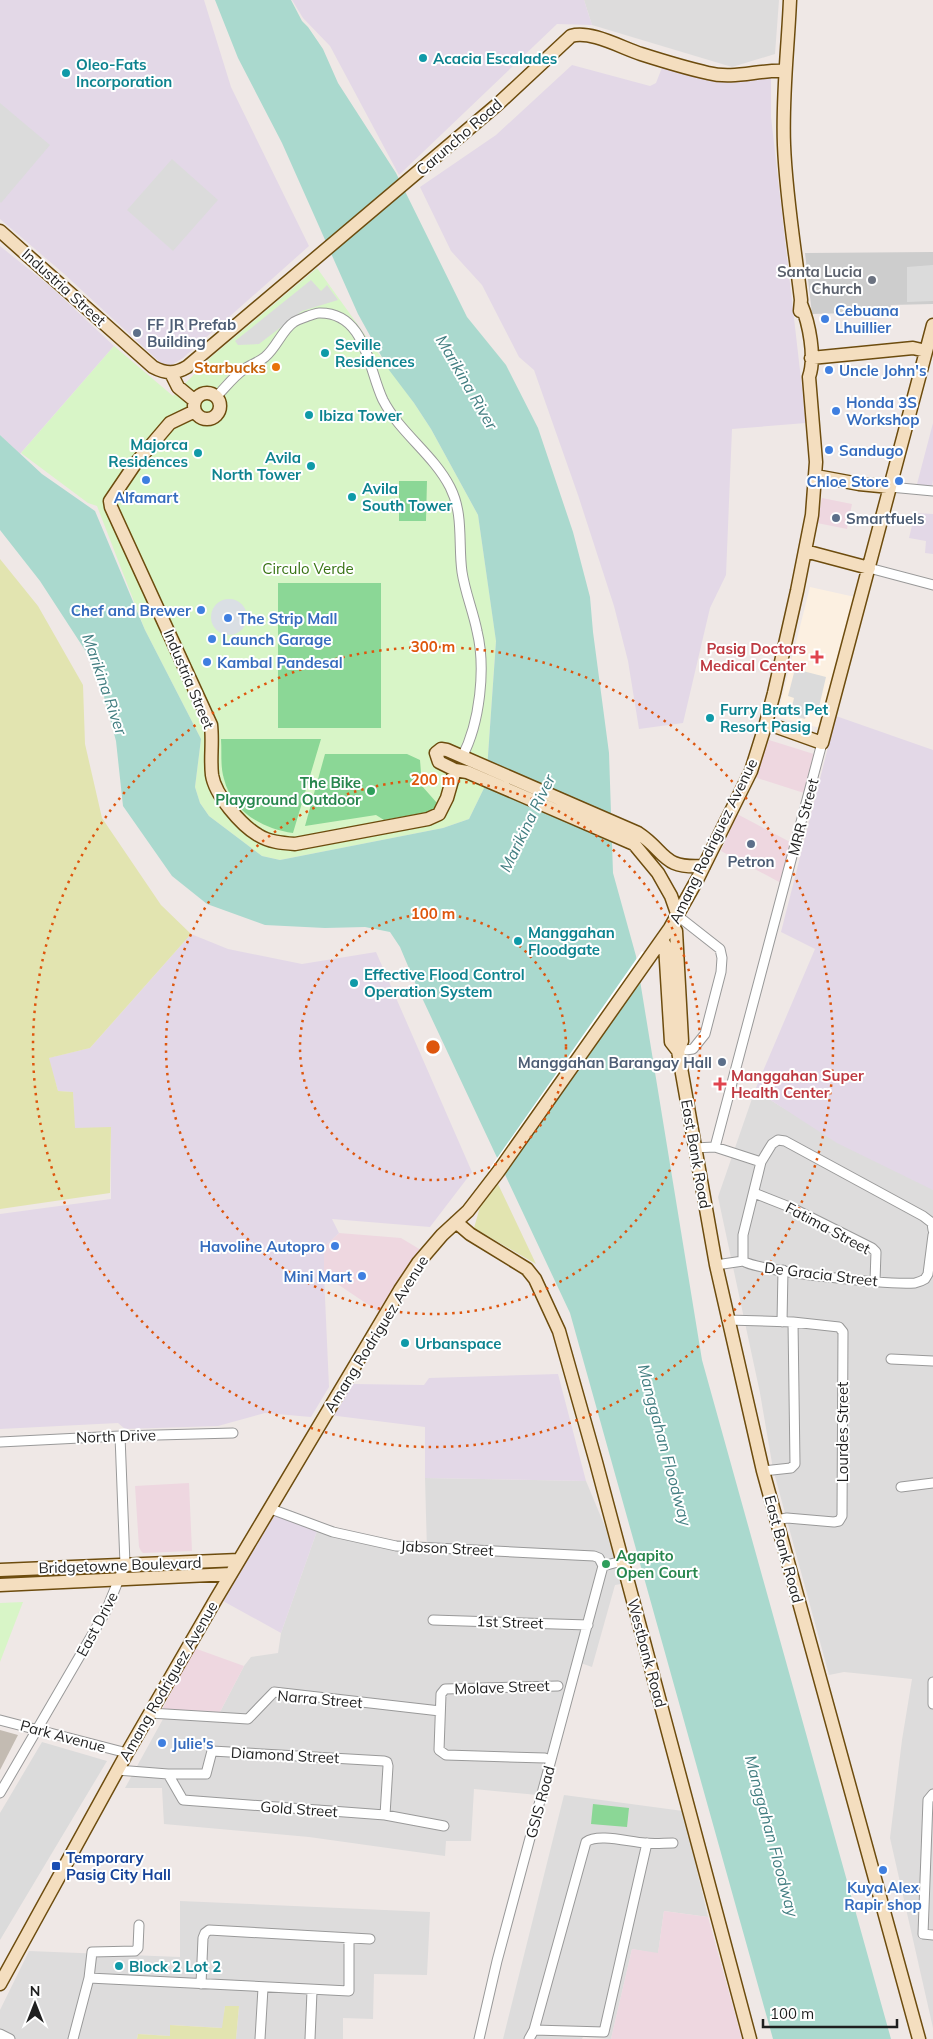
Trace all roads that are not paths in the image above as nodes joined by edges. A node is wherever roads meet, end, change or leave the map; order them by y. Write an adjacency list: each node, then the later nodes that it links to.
1 (790, 0): 2 (street, Amang Rodriguez Avenue)
2 (785, 71): 4 (street, Amang Rodriguez Avenue); 8 (street, Caruncho Road)
3 (0, 231): 8 (street, Industria Street)
4 (801, 304): 7 (street, Amang Rodriguez Avenue); 9 (street, Amang Rodriguez Avenue)
5 (933, 325): 6 (street, MRR Street)
6 (928, 357): 7 (street); 13 (street, MRR Street)
7 (811, 358): 9 (street, Amang Rodriguez Avenue)
8 (171, 373): 11 (street)
9 (809, 377): 12 (street, Amang Rodriguez Avenue)
10 (216, 397): 11 (street); 11 (street); 20 (street)
11 (195, 406): 20 (street, Industria Street)
12 (816, 476): 13 (street); 15 (street, Amang Rodriguez Avenue)
13 (890, 487): 14 (street); 16 (street, MRR Street)
14 (933, 491)
15 (805, 550): 16 (street); 18 (street, Amang Rodriguez Avenue)
16 (869, 568): 17 (street); 19 (street, MRR Street)
17 (933, 586)
18 (766, 723): 19 (street); 23 (street, Amang Rodriguez Avenue)
19 (822, 743): 29 (street, MRR Street)
20 (465, 765): 21 (street)
21 (636, 838): 22 (street); 24 (street, East Bank Road)
22 (670, 864): 23 (street); 24 (street); 25 (street)
23 (704, 866): 25 (street, Amang Rodriguez Avenue)
24 (658, 873): 26 (street, East Bank Road)
25 (697, 880): 26 (street, Amang Rodriguez Avenue)
26 (675, 920): 27 (street, Amang Rodriguez Avenue); 28 (street, East Bank Road); 28 (street)
27 (662, 940): 28 (street, East Bank Road); 33 (street, Amang Rodriguez Avenue)
28 (678, 1052): 30 (street, East Bank Road)
29 (715, 1146): 30 (street); 31 (street)
30 (694, 1148): 37 (street, East Bank Road)
31 (761, 1162): 32 (street, De Gracia Street); 34 (street, De Gracia Street)
32 (754, 1193): 36 (street, De Gracia Street); 39 (street, Fatima Street)
33 (456, 1222): 51 (street, Amang Rodriguez Avenue); 54 (street, Westbank Road)
34 (933, 1230)
35 (933, 1235): 39 (street, De Gracia Street)
36 (743, 1260): 37 (street); 38 (street, De Gracia Street)
37 (716, 1265): 40 (street, East Bank Road)
38 (783, 1270): 39 (street, De Gracia Street); 41 (street)
39 (875, 1281)
40 (727, 1320): 41 (street, Lourdes Street); 48 (street, East Bank Road)
41 (782, 1322): 42 (street, Lourdes Street)
42 (793, 1322): 48 (street); 52 (street, Lourdes Street)
43 (891, 1359): 44 (street)
44 (933, 1361)
45 (233, 1433): 46 (street, North Drive)
46 (120, 1436): 47 (street, North Drive); 55 (street, East Drive)
47 (0, 1442)
48 (763, 1472): 52 (street, East Bank Road)
49 (933, 1483): 50 (street)
50 (901, 1487)
51 (271, 1509): 53 (street, Amang Rodriguez Avenue); 56 (street, Jabson Street)
52 (776, 1520): 99 (street, East Bank Road)
53 (239, 1560): 55 (street, Bridgetowne Boulevard); 58 (street, Amang Rodriguez Avenue)
54 (622, 1561): 56 (street); 98 (street, Westbank Road)
55 (125, 1564): 57 (street, Bridgetowne Boulevard); 59 (street, East Drive)
56 (603, 1566): 62 (street, GSIS Road)
57 (0, 1570)
58 (231, 1574): 59 (street, Bridgetowne Boulevard); 67 (street, Amang Rodriguez Avenue)
59 (120, 1579): 60 (street, Bridgetowne Boulevard); 69 (street, East Drive)
60 (0, 1585)
61 (433, 1620): 62 (street, 1st Street)
62 (588, 1625): 92 (street, GSIS Road)
63 (933, 1682): 65 (street)
64 (558, 1686): 66 (street, Molave Street)
65 (933, 1703)
66 (440, 1711): 67 (street, Narra Street); 71 (street)
67 (150, 1713): 70 (street, Amang Rodriguez Avenue)
68 (0, 1720): 69 (street, Park Avenue)
69 (37, 1730): 70 (street, Park Avenue); 74 (street, East Drive)
70 (127, 1753): 72 (street, Amang Rodriguez Avenue)
71 (545, 1758)
72 (117, 1770): 73 (street, Diamond Street); 86 (street, Amang Rodriguez Avenue)
73 (168, 1774): 76 (street, Gold Street); 76 (street, Diamond Street)
74 (0, 1793)
75 (933, 1794): 80 (street)
76 (385, 1816): 77 (street, Gold Street)
77 (444, 1826)
78 (647, 1843): 79 (street); 90 (street); 90 (street)
79 (673, 1843)
80 (929, 1869): 82 (street)
81 (139, 1925): 85 (street)
82 (933, 1935)
83 (350, 1938): 84 (street); 87 (street); 89 (street)
84 (370, 1939)
85 (89, 1978): 87 (street); 94 (street)
86 (0, 1984)
87 (201, 1984): 88 (street)
88 (263, 1988): 89 (street); 95 (street)
89 (312, 1990): 96 (street)
90 (534, 2030): 97 (street)
91 (0, 2034): 93 (street)
92 (481, 2038)
93 (10, 2039)
94 (73, 2039)
95 (260, 2039)
96 (310, 2039)
97 (530, 2039)
98 (750, 2039)
99 (919, 2039)

